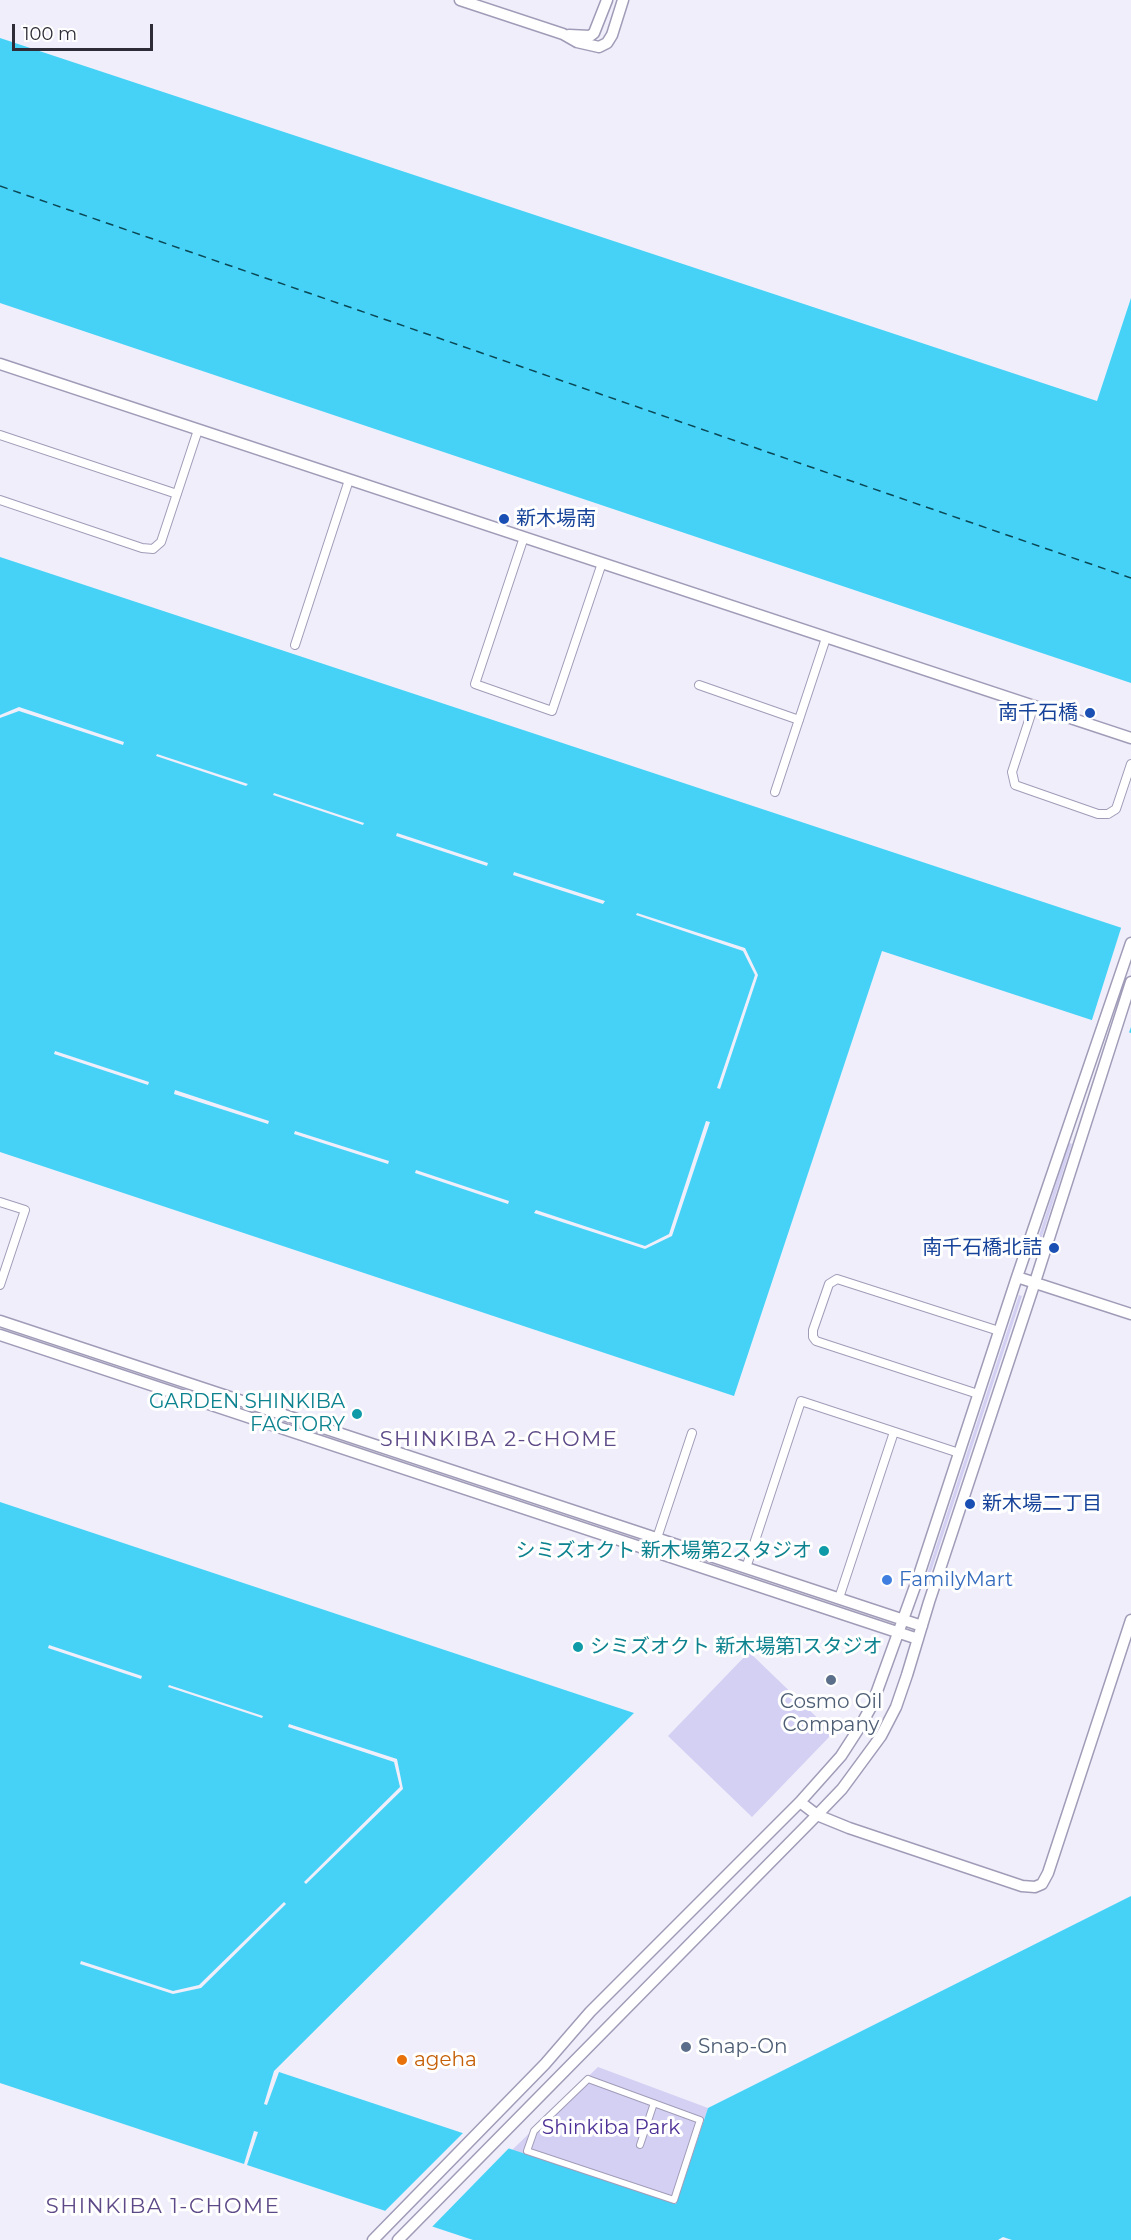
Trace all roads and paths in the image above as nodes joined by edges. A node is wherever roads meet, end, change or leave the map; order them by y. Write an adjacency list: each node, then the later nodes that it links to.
1 (460, 0): 4 (street)
2 (607, 0): 4 (street)
3 (623, 0): 4 (street)
4 (563, 34)
5 (0, 365): 6 (street)
6 (198, 430): 8 (street); 9 (street)
7 (0, 435): 9 (street)
8 (349, 480): 11 (street); 14 (street)
9 (177, 494): 10 (street)
10 (0, 500)
11 (524, 537): 12 (street); 12 (street)
12 (602, 563): 13 (street)
13 (826, 638): 16 (street); 17 (street)
14 (295, 645)
15 (699, 685): 17 (street)
16 (1034, 705): 18 (street); 19 (street)
17 (799, 720): 20 (street)
18 (1131, 738)
19 (1131, 764)
20 (775, 792)
21 (1131, 943): 24 (street)
22 (1131, 982): 25 (street)
23 (0, 1202): 26 (street)
24 (1017, 1276): 25 (street); 29 (street)
25 (1035, 1282): 27 (street); 44 (street)
26 (0, 1285)
27 (1131, 1314)
28 (0, 1321): 31 (street)
29 (999, 1331): 33 (street); 33 (street)
30 (0, 1335): 32 (street)
31 (184, 1381): 32 (street); 37 (street)
32 (180, 1394): 38 (street)
33 (978, 1394): 36 (street)
34 (894, 1432): 36 (street); 40 (street); 41 (street)
35 (692, 1433): 39 (street)
36 (959, 1453): 42 (street)
37 (529, 1496): 38 (street); 39 (street)
38 (525, 1508): 45 (street)
39 (657, 1538): 40 (street)
40 (746, 1568): 41 (street)
41 (838, 1598): 42 (street)
42 (903, 1619): 44 (street); 45 (street)
43 (1131, 1620): 48 (street)
44 (922, 1626): 46 (street)
45 (898, 1633): 46 (street); 47 (street)
46 (918, 1639): 48 (street)
47 (800, 1802): 48 (street); 52 (street)
48 (817, 1815): 51 (street)
49 (654, 2103): 49 (street); 50 (street)
50 (640, 2145)
51 (401, 2236)
52 (373, 2240)

